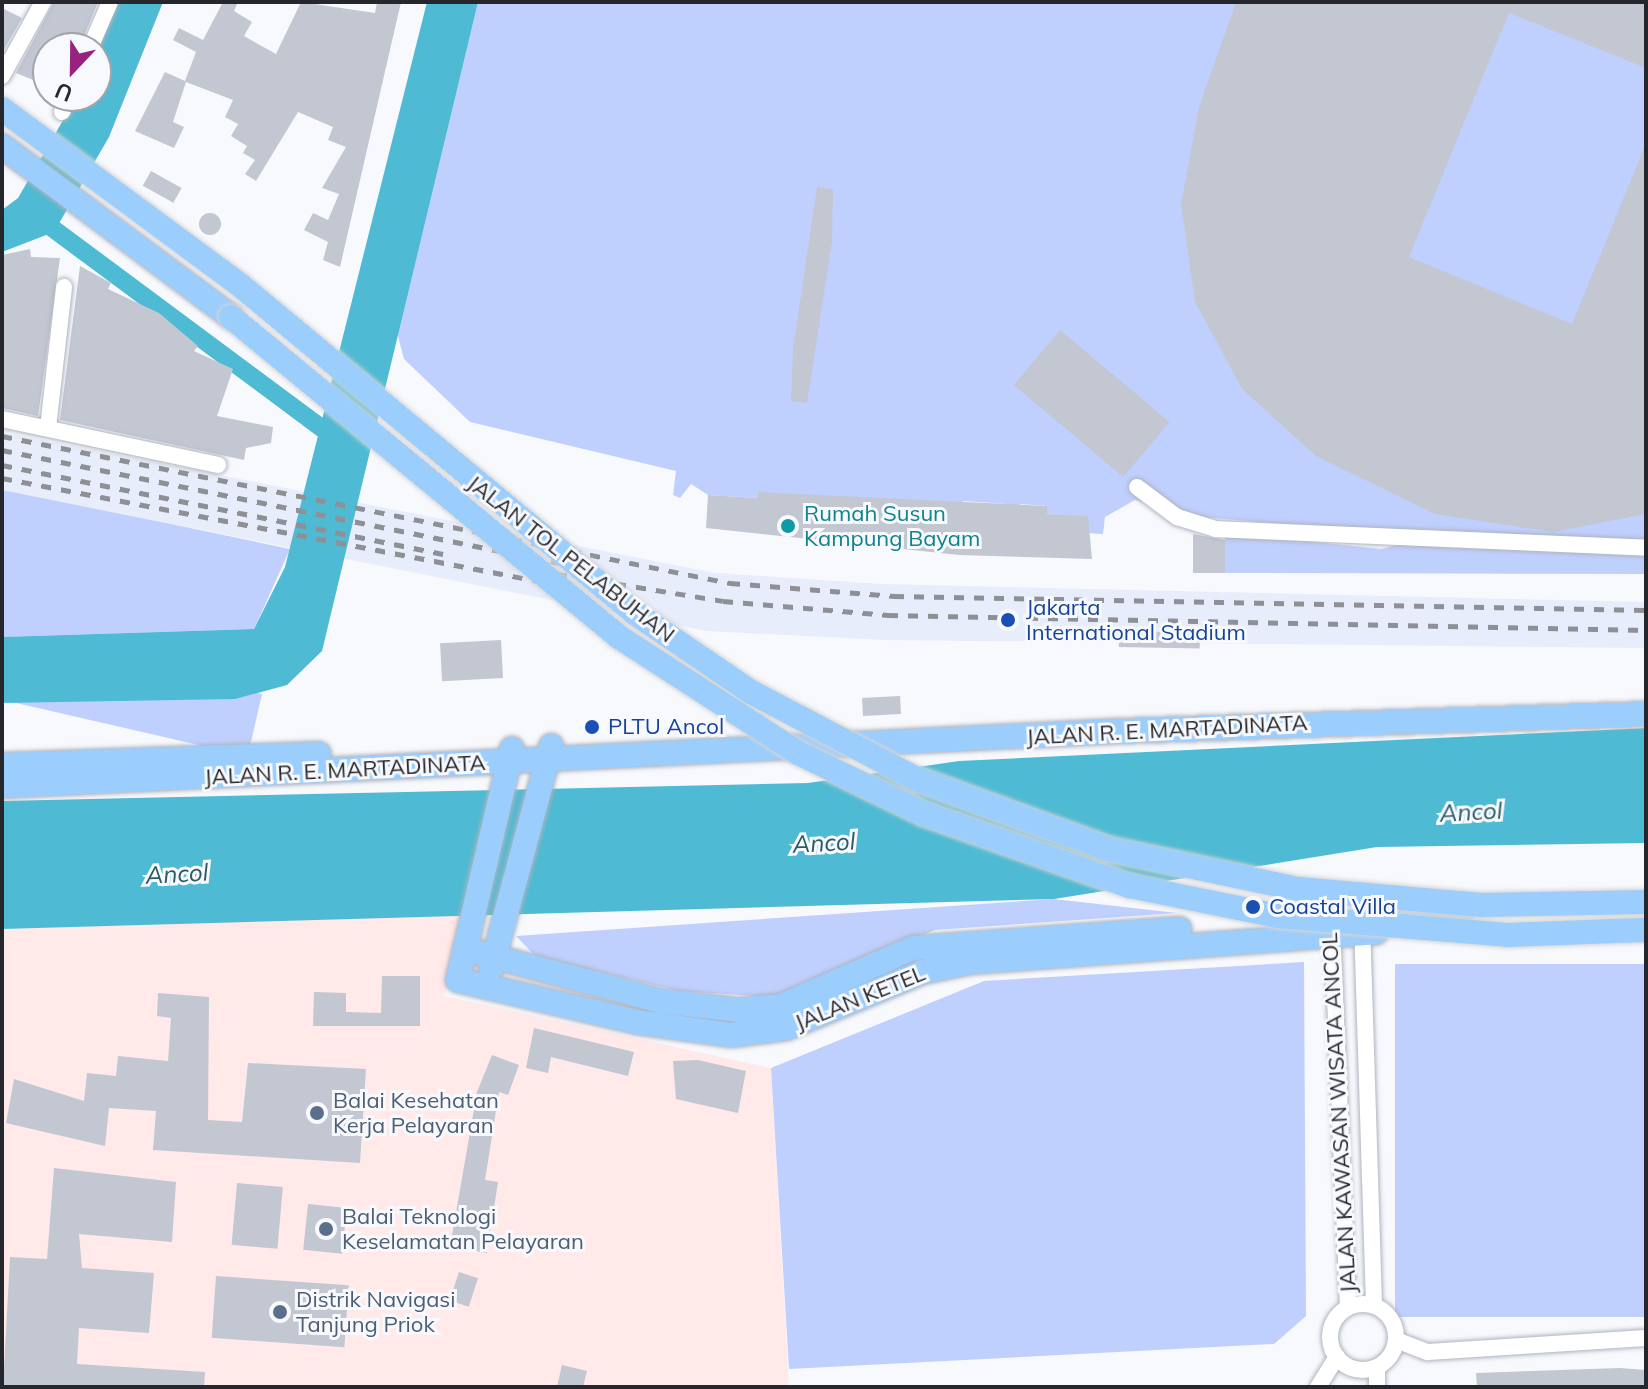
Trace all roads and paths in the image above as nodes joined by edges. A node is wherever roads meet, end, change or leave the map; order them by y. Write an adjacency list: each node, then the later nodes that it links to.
1 (43, 2): 4 (street)
2 (110, 2): 3 (street)
3 (97, 32)
4 (2, 76)
5 (2, 109): 18 (highway, JALAN TOL PELABUHAN, bridge)
6 (2, 146): 22 (highway, JALAN TOL PELABUHAN, bridge)
7 (64, 287): 9 (street)
8 (2, 419): 9 (street)
9 (48, 428): 10 (street)
10 (218, 465)
11 (1137, 487): 12 (street)
12 (1646, 548)
13 (1646, 714): 14 (highway, JALAN R. E. MARTADINATA)
14 (547, 760): 15 (highway, JALAN R. E. MARTADINATA); 24 (highway)
15 (509, 762): 16 (highway, JALAN R. E. MARTADINATA); 17 (highway, JALAN R. E. MARTADINATA); 23 (highway, JALAN KETEL)
16 (2, 765)
17 (2, 786)
18 (1646, 900): 20 (highway)
19 (1646, 923): 20 (highway)
20 (1363, 925): 21 (highway); 28 (street, JALAN KAWASAN WISATA ANCOL)
21 (1332, 927): 26 (highway, JALAN KETEL); 27 (highway, JALAN KETEL); 29 (street, JALAN KAWASAN WISATA ANCOL)
22 (1646, 930)
23 (465, 949): 24 (highway, JALAN KETEL); 25 (highway, JALAN KETEL)
24 (494, 956): 25 (highway); 26 (highway, JALAN KETEL)
25 (486, 987): 27 (highway, JALAN KETEL)
26 (696, 1005): 27 (highway)
27 (694, 1031)
28 (1374, 1305): 29 (street); 31 (street)
29 (1348, 1307): 32 (street)
30 (1646, 1338): 31 (street)
31 (1396, 1340): 33 (street)
32 (1337, 1357): 34 (street); 35 (street)
33 (1377, 1367): 34 (street); 37 (street)
34 (1353, 1368): 36 (street)
35 (1318, 1387)
36 (1354, 1387)
37 (1377, 1387)

